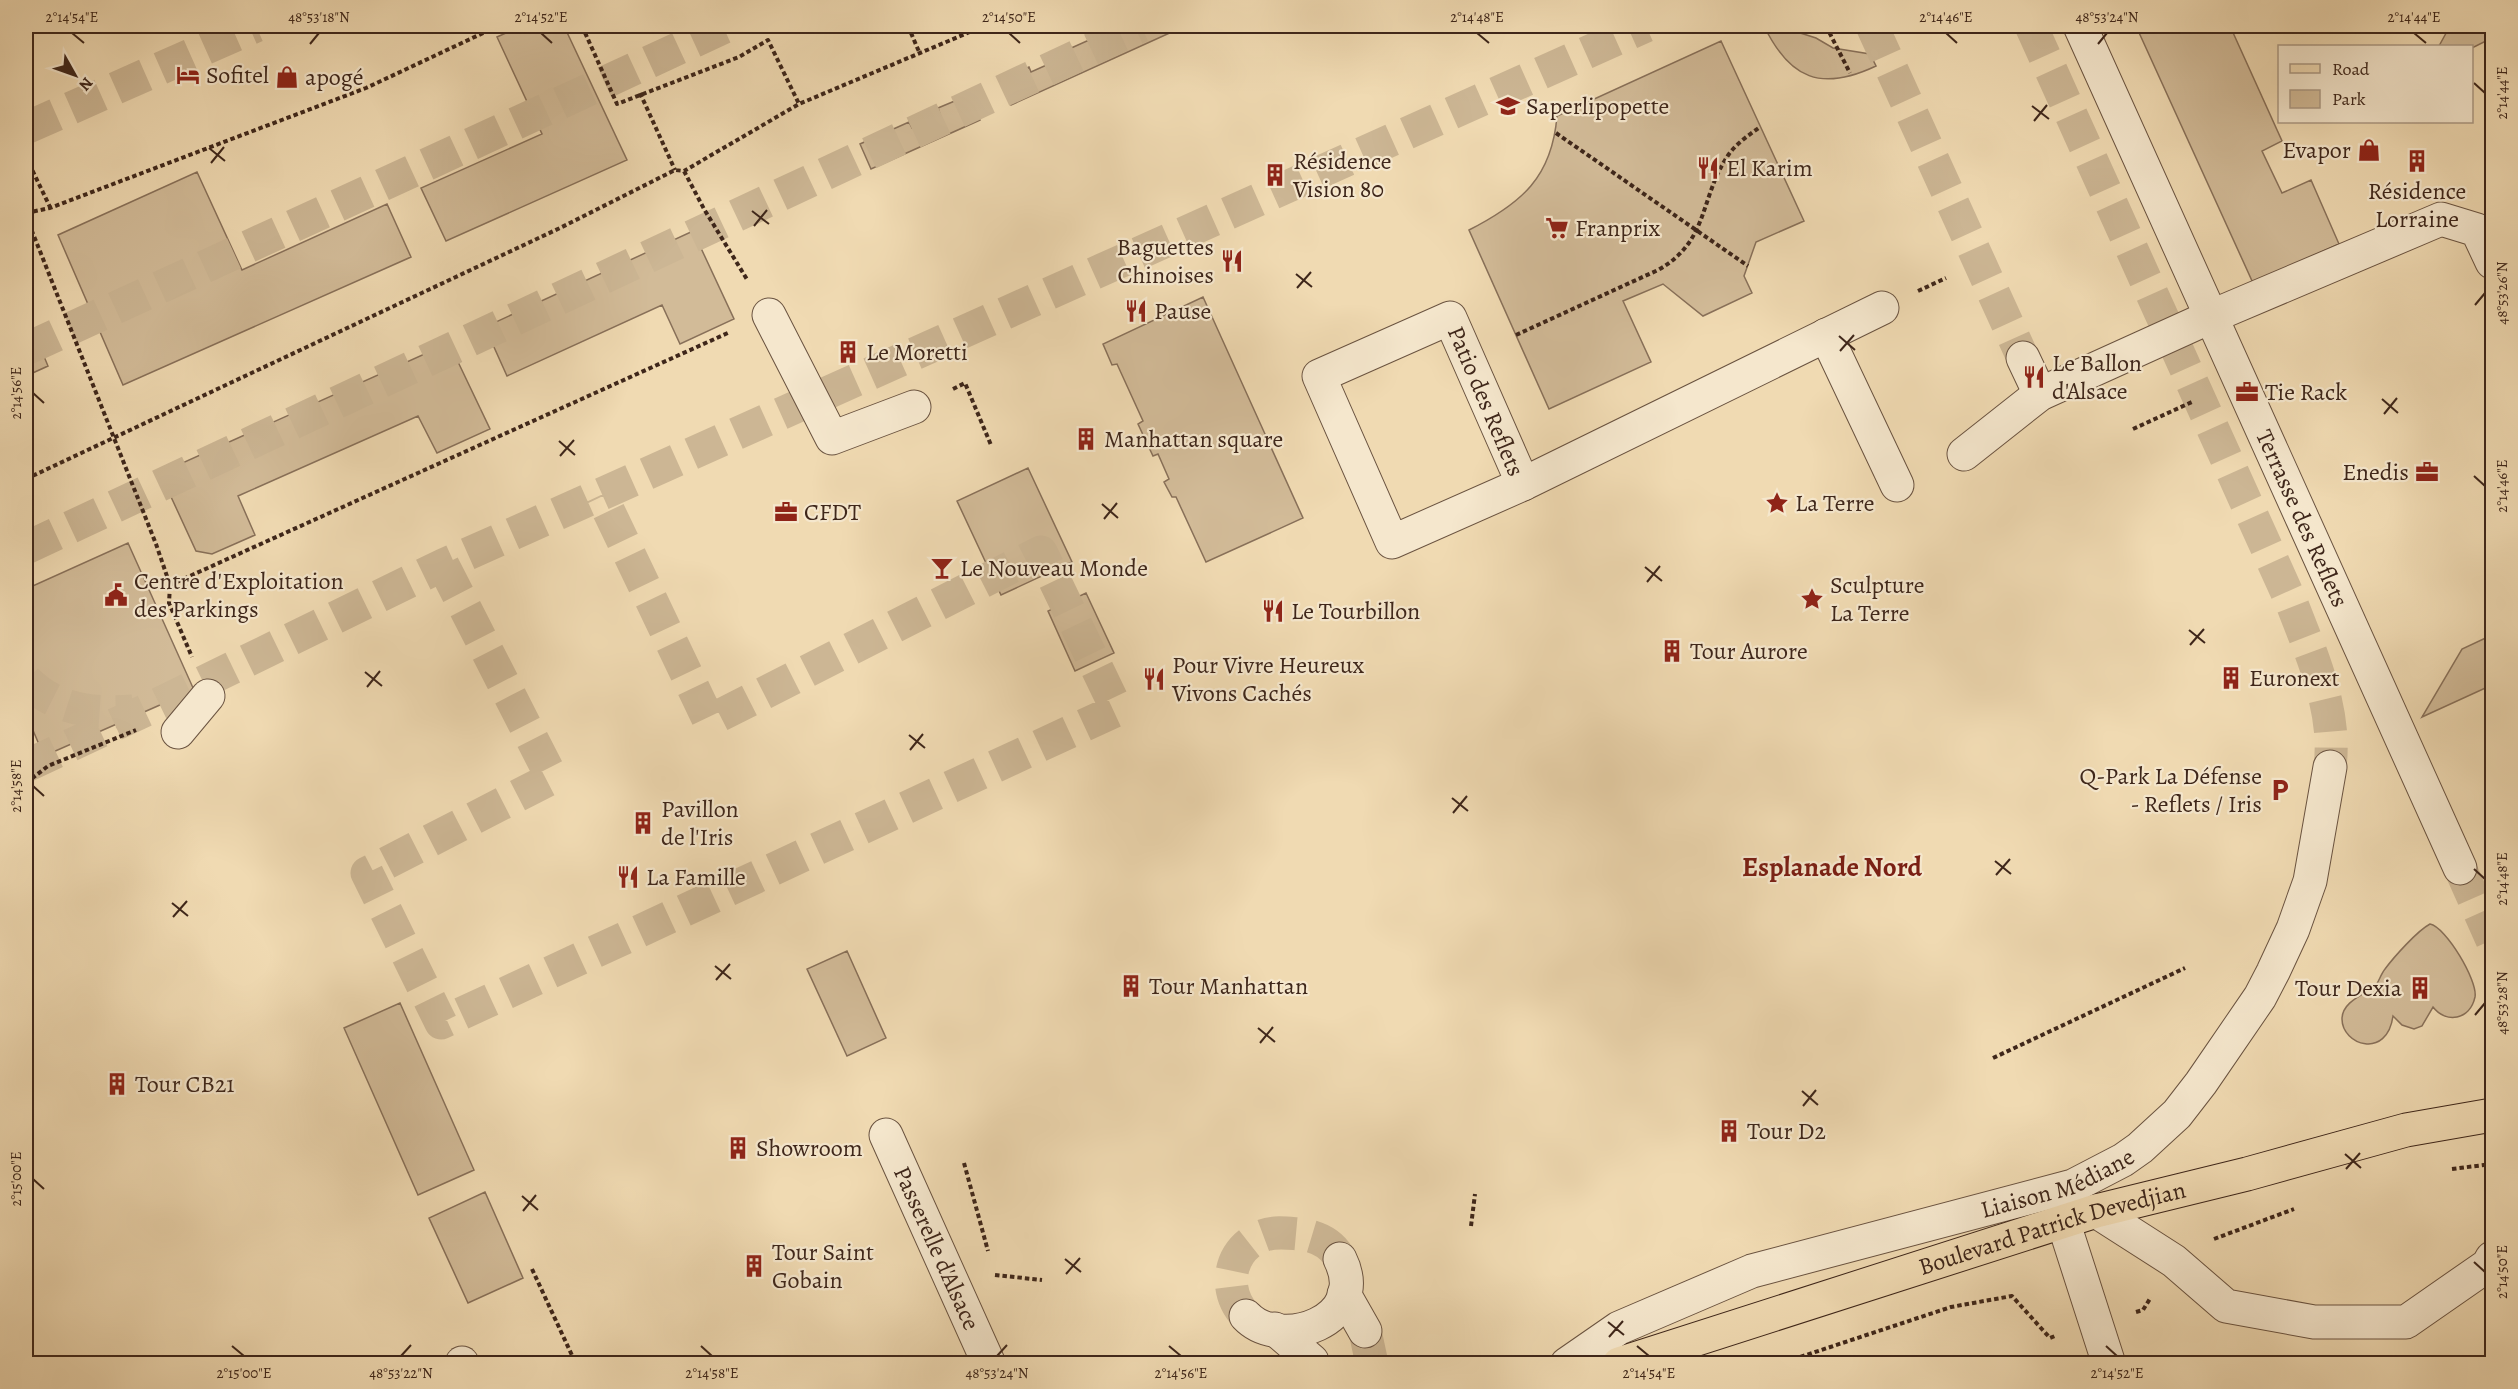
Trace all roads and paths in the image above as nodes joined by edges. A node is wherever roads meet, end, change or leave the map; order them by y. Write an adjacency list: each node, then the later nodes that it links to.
1 (498, 26): 18 (path)
2 (582, 26): 11 (path)
3 (908, 26): 9 (path)
4 (984, 26): 9 (path)
5 (1816, 26): 8 (path)
6 (1826, 26): 10 (path)
7 (2080, 26): 24 (street, Terrasse des Reflets)
8 (1804, 30)
9 (920, 54): 12 (path)
10 (1850, 73)
11 (640, 93): 12 (path); 16 (path)
12 (799, 104): 17 (path)
13 (1760, 127): 20 (path)
14 (1556, 133): 20 (path)
15 (26, 157): 18 (path)
16 (675, 170): 17 (path); 33 (path)
17 (684, 171): 25 (path)
18 (50, 207): 19 (path)
19 (26, 215): 33 (path)
20 (1697, 231): 22 (path); 26 (path)
21 (2493, 262): 24 (street)
22 (1748, 266)
23 (1882, 308): 27 (street)
24 (2210, 317): 29 (street); 45 (street, Terrasse des Reflets)
25 (757, 320): 31 (street); 39 (path)
26 (1516, 335)
27 (1826, 335): 37 (street); 38 (street)
28 (2023, 358): 29 (street)
29 (2040, 394): 35 (street)
30 (2194, 401): 32 (path)
31 (914, 407): 34 (path)
32 (2133, 429)
33 (113, 437): 36 (path); 39 (path)
34 (991, 445)
35 (1964, 454)
36 (26, 479)
37 (1523, 484): 37 (street, Patio des Reflets)
38 (1897, 485)
39 (170, 585): 40 (path)
40 (208, 696): 42 (street)
41 (142, 727): 44 (path)
42 (178, 732)
43 (2331, 767): 74 (street, Liaison Médiane)
44 (26, 783)
45 (2460, 868)
46 (2186, 968): 47 (path)
47 (1993, 1058)
48 (2493, 1115): 55 (main road, Boulevard Patrick Devedjian)
49 (886, 1135): 73 (street, Passerelle d'Alsace)
50 (964, 1162): 58 (path)
51 (2493, 1164): 52 (path)
52 (2449, 1169)
53 (1475, 1194): 57 (path)
54 (2295, 1208): 61 (path)
55 (2096, 1211): 56 (main road, Boulevard Patrick Devedjian); 61 (street)
56 (2063, 1221): 75 (main road, Boulevard Patrick Devedjian); 77 (street)
57 (1471, 1226)
58 (988, 1252)
59 (2493, 1258): 61 (street)
60 (1340, 1259): 65 (street)
61 (2174, 1261): 66 (path)
62 (992, 1264): 64 (path)
63 (532, 1269): 72 (path)
64 (1042, 1280)
65 (1344, 1294): 68 (street); 69 (street)
66 (2132, 1313)
67 (1245, 1316): 68 (street)
68 (1275, 1329): 71 (street)
69 (1365, 1331)
70 (2060, 1335): 76 (path)
71 (1312, 1361)
72 (576, 1364)
73 (989, 1364)
74 (1567, 1364)
75 (1619, 1364)
76 (1779, 1364)
77 (2109, 1364)

